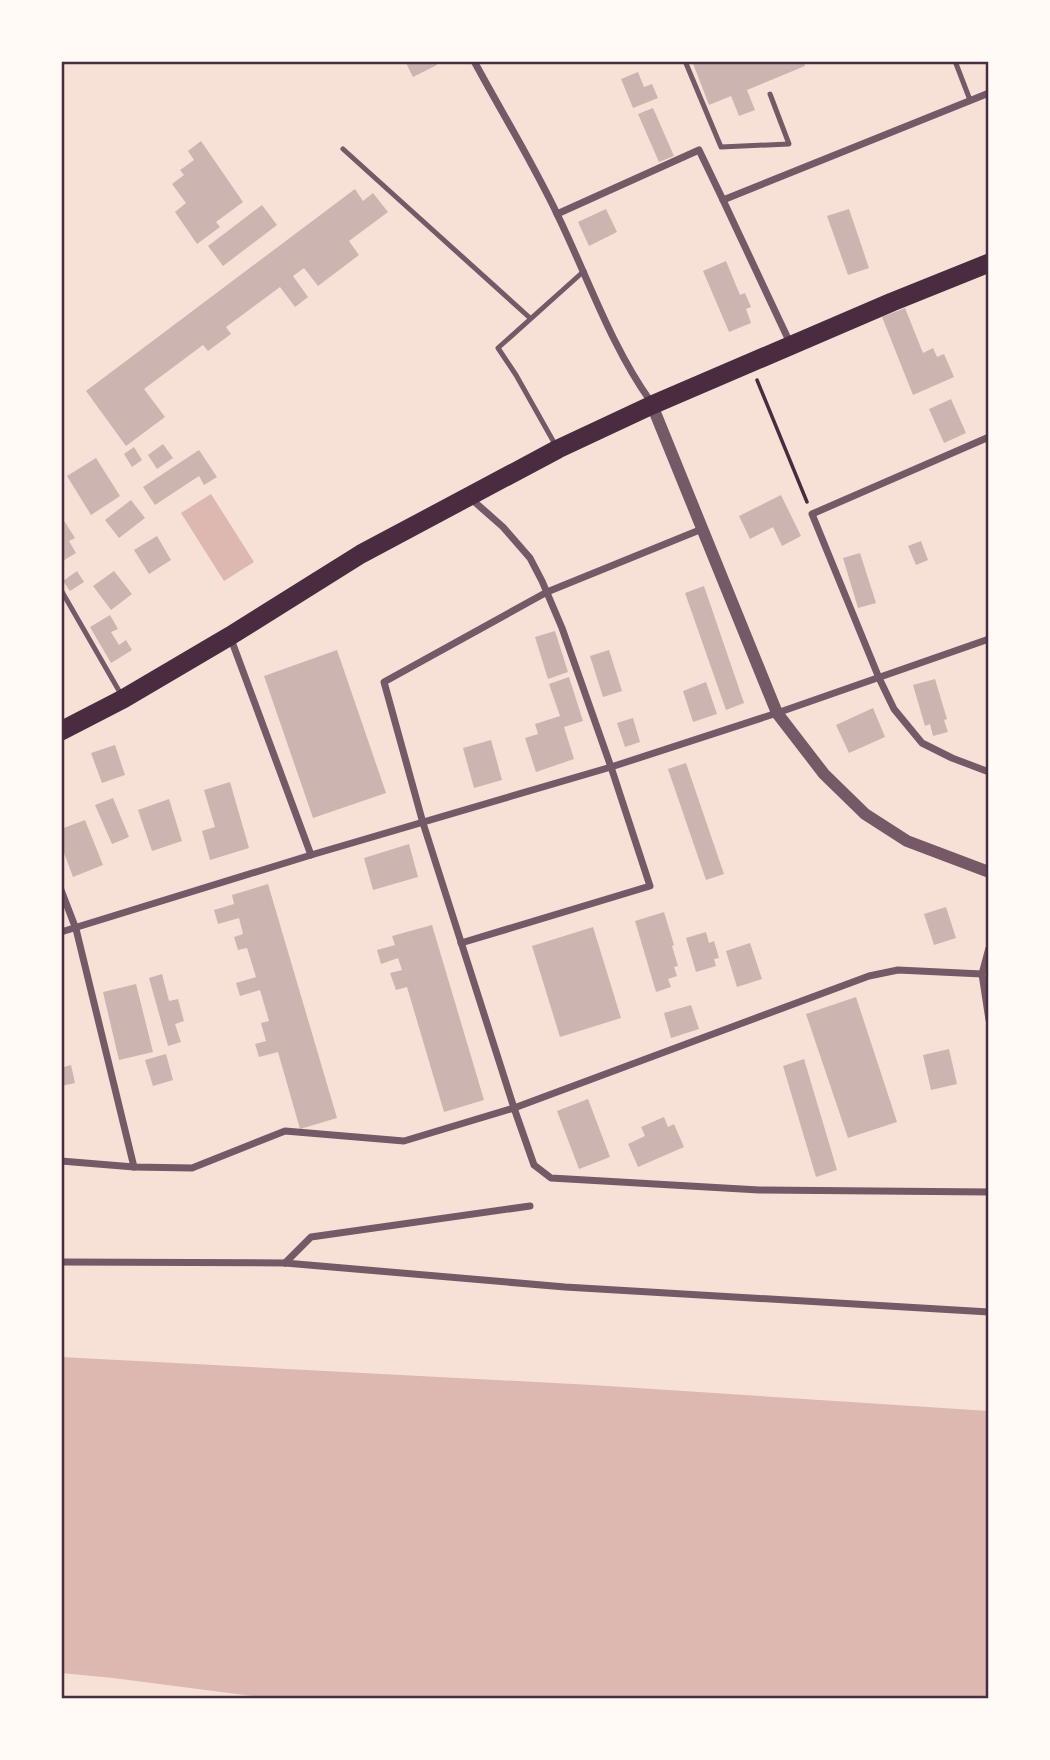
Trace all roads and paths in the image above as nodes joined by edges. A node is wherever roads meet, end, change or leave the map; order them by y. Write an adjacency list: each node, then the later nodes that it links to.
1 (474, 61): 9 (street)
2 (685, 61): 5 (lane)
3 (955, 61): 6 (lane)
4 (989, 93): 6 (street)
5 (770, 94)
6 (970, 100): 8 (street)
7 (343, 149): 12 (lane)
8 (723, 200): 9 (street); 13 (street)
9 (557, 214): 11 (street)
10 (989, 263): 13 (highway)
11 (584, 271): 12 (lane); 15 (street)
12 (530, 318): 17 (lane)
13 (791, 346): 14 (highway)
14 (751, 363): 15 (highway); 19 (path)
15 (652, 405): 17 (highway); 20 (street)
16 (989, 437): 19 (street)
17 (558, 449): 18 (highway)
18 (467, 496): 22 (street); 23 (highway)
19 (812, 514): 25 (street)
20 (702, 529): 22 (street); 27 (street)
21 (61, 590): 26 (lane)
22 (547, 592): 29 (street); 31 (street)
23 (230, 636): 26 (highway); 32 (street)
24 (989, 639): 25 (street)
25 (879, 678): 27 (street); 30 (street)
26 (123, 699): 28 (highway)
27 (777, 713): 29 (street); 33 (street)
28 (61, 731)
29 (611, 767): 31 (street); 37 (street)
30 (989, 772)
31 (423, 823): 32 (street); 37 (street)
32 (310, 855): 35 (street)
33 (989, 872)
34 (61, 890): 35 (street)
35 (75, 929): 36 (street); 43 (street)
36 (61, 932)
37 (461, 943): 41 (street)
38 (989, 948): 39 (street)
39 (982, 974): 40 (street); 41 (street)
40 (989, 1020)
41 (514, 1108): 43 (street); 44 (street)
42 (61, 1161): 43 (street)
43 (134, 1167)
44 (989, 1192)
45 (530, 1206): 47 (street)
46 (61, 1262): 47 (street)
47 (285, 1264): 48 (street)
48 (989, 1312)

